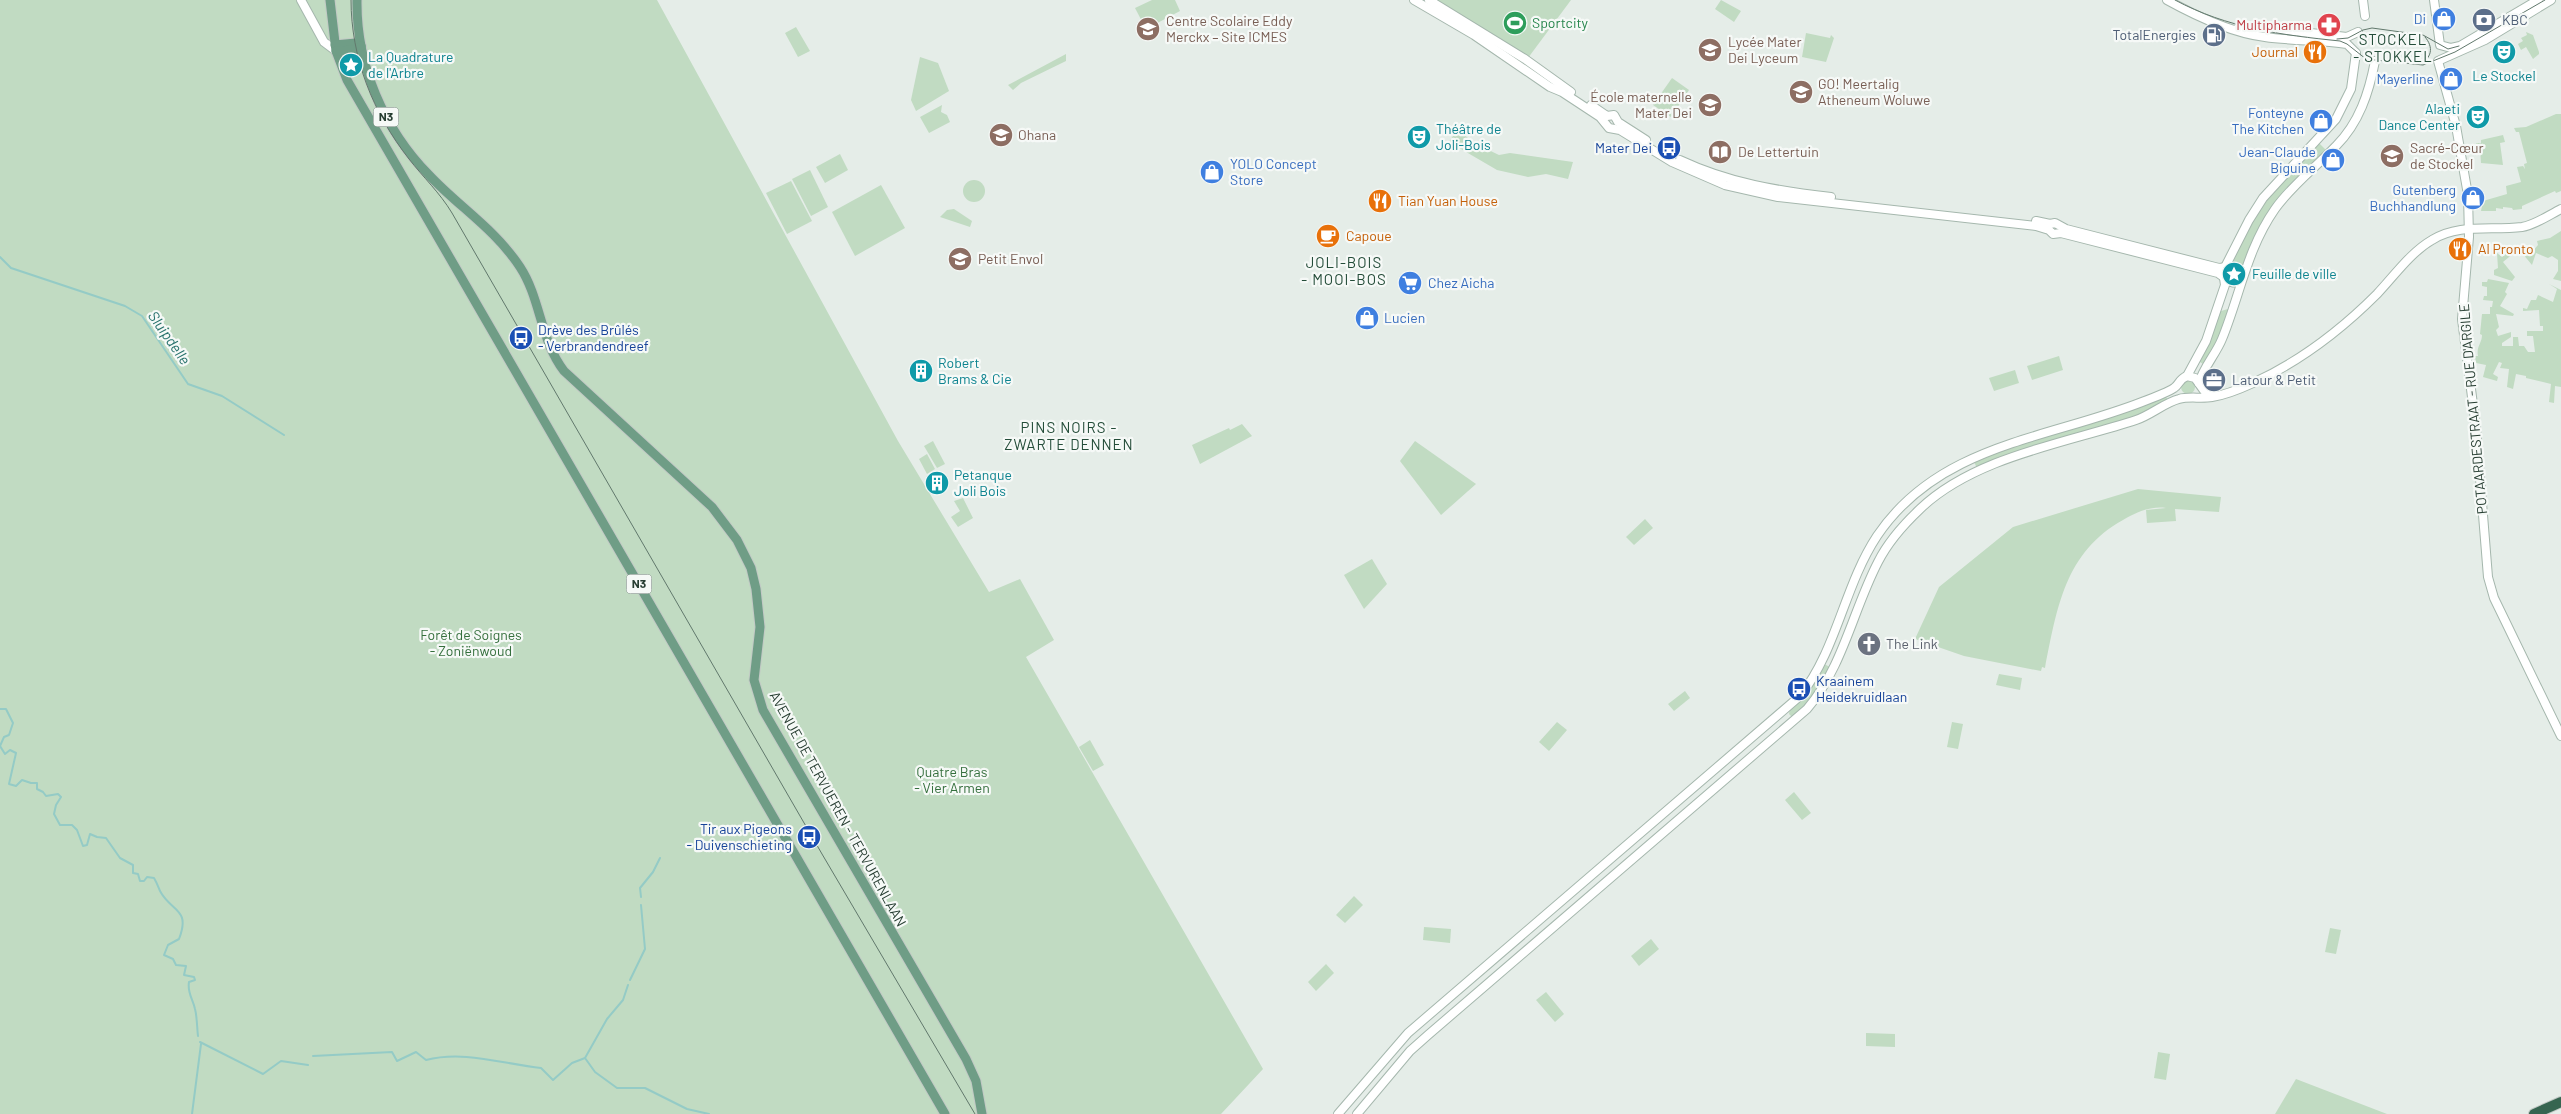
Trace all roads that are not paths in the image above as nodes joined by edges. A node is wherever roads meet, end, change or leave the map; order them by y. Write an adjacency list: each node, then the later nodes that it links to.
1 (301, 0): 13 (street)
2 (330, 0): 12 (main road, N3)
3 (356, 0): 16 (main road, N3)
4 (1414, 0): 19 (street)
5 (1429, 0): 19 (street)
6 (2167, 0): 14 (street)
7 (2363, 0): 11 (street)
8 (2434, 0): 9 (street)
9 (2538, 0)
10 (2551, 0): 22 (street, POTAARDESTRAAT - RUE D'ARGILE)
11 (2365, 16)
12 (331, 24): 13 (street); 17 (main road, N3)
13 (317, 28): 17 (street)
14 (2236, 29): 15 (street); 24 (street)
15 (2358, 32)
16 (361, 46): 17 (main road); 38 (main road, AVENUE DE TERVUEREN - TERVURENLAAN / N3)
17 (335, 48): 37 (main road, N3)
18 (2375, 61): 25 (street)
19 (1606, 118): 20 (street); 20 (street)
20 (1616, 125): 23 (street)
21 (2561, 209): 22 (street)
22 (2469, 229): 30 (street); 35 (street, POTAARDESTRAAT - RUE D'ARGILE)
23 (2059, 230): 24 (street); 26 (street)
24 (2226, 267): 25 (street); 26 (street)
25 (2242, 277): 26 (street); 28 (street)
26 (2224, 278): 27 (street)
27 (2187, 376): 28 (street); 29 (street)
28 (2200, 384): 30 (street); 31 (street)
29 (2177, 385): 32 (street); 33 (street)
30 (2221, 394): 31 (street)
31 (2196, 396): 32 (street)
32 (2183, 398): 34 (street)
33 (1843, 608): 34 (street); 39 (street)
34 (1856, 614): 40 (street)
35 (2561, 736)
36 (2561, 1102): 41 (highway)
37 (945, 1114)
38 (982, 1114)
39 (1338, 1114)
40 (1356, 1114)
41 (2534, 1114)

